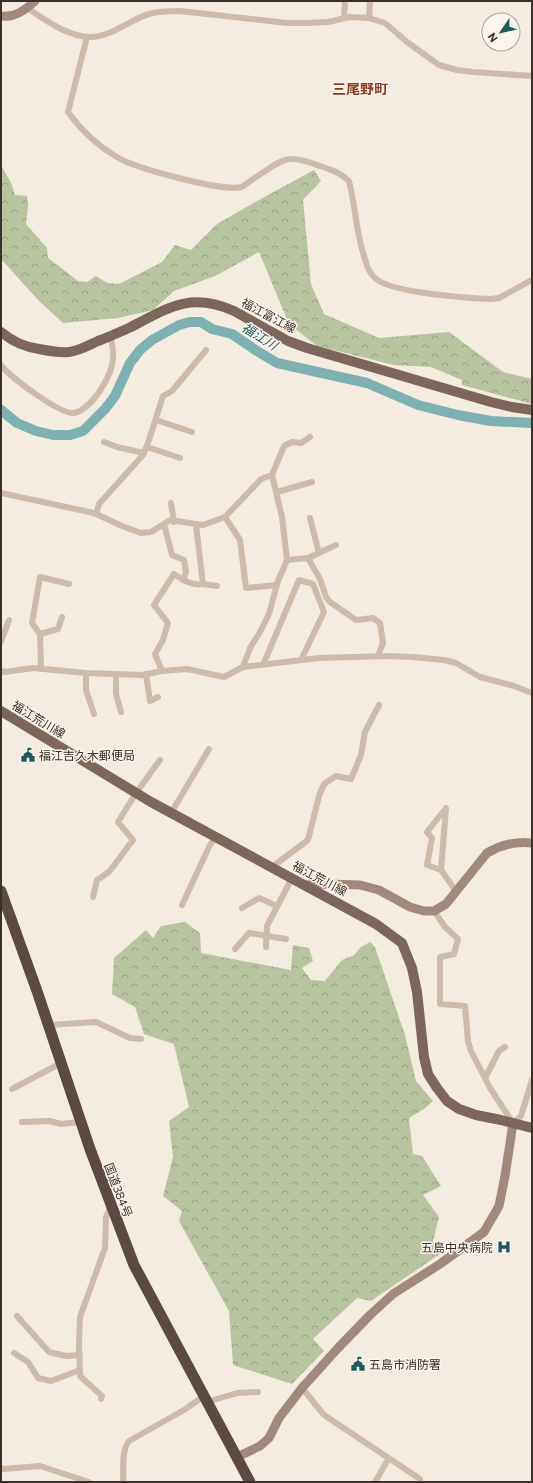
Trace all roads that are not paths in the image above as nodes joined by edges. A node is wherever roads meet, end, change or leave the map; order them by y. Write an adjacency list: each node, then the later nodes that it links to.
1 (35, 1): 4 (street)
2 (345, 1): 6 (street)
3 (370, 1): 7 (street)
4 (27, 8): 5 (street); 8 (street)
5 (1, 16)
6 (344, 18): 7 (street); 8 (street)
7 (369, 18): 9 (street)
8 (88, 37): 10 (street)
9 (532, 76)
10 (532, 280)
11 (1, 332): 12 (main road, 福江富江線)
12 (110, 336): 14 (street); 15 (main road, 福江富江線)
13 (206, 350): 16 (street)
14 (1, 364)
15 (532, 410)
16 (156, 420): 17 (street); 20 (street)
17 (192, 432)
18 (310, 437): 23 (street)
19 (104, 442): 21 (street)
20 (147, 447): 21 (street); 22 (street)
21 (144, 453): 28 (street)
22 (180, 458)
23 (272, 475): 25 (street); 29 (street)
24 (312, 482): 25 (street)
25 (277, 492): 37 (street)
26 (1, 493): 28 (street)
27 (172, 503): 31 (street)
28 (96, 514): 32 (street)
29 (225, 517): 33 (street); 41 (street)
30 (310, 518): 35 (street)
31 (174, 522): 32 (street); 33 (street)
32 (164, 524): 38 (street)
33 (196, 525): 40 (street)
34 (336, 545): 35 (street)
35 (319, 552): 36 (street)
36 (308, 558): 37 (street); 47 (street)
37 (287, 560): 41 (street)
38 (183, 580): 40 (street); 53 (street)
39 (69, 584): 45 (street)
40 (203, 584): 42 (street)
41 (277, 585): 50 (street)
42 (217, 586)
43 (62, 617): 45 (street)
44 (9, 620): 46 (street)
45 (40, 634): 51 (street)
46 (1, 642)
47 (378, 656): 48 (street); 57 (street)
48 (301, 660): 49 (street); 49 (street)
49 (263, 665): 50 (street)
50 (243, 667): 53 (street)
51 (41, 669): 52 (street); 54 (street)
52 (1, 671)
53 (162, 671): 56 (street)
54 (86, 673): 55 (street); 62 (street)
55 (116, 674): 56 (street); 61 (street)
56 (146, 674): 58 (street)
57 (532, 693)
58 (158, 697)
59 (379, 705): 69 (street)
60 (1, 711): 65 (main road, 福江荒川線)
61 (121, 712)
62 (94, 714)
63 (210, 749): 66 (street)
64 (160, 760): 65 (street)
65 (136, 793): 66 (main road, 福江荒川線); 75 (street)
66 (171, 813): 67 (main road, 福江荒川線)
67 (216, 837): 69 (main road, 福江荒川線); 76 (street)
68 (532, 843): 74 (street)
69 (272, 867): 71 (main road, 福江荒川線)
70 (441, 870): 70 (street); 74 (street)
71 (292, 878): 72 (main road, 福江荒川線); 77 (street)
72 (306, 885): 79 (street); 93 (main road, 福江荒川線)
73 (1, 891): 84 (highway, 国道384号)
74 (456, 891): 79 (street)
75 (93, 897)
76 (182, 905)
77 (277, 906): 78 (street); 80 (street)
78 (242, 908)
79 (434, 911): 88 (street)
80 (266, 936): 81 (street); 82 (street); 83 (street)
81 (286, 939)
82 (266, 947)
83 (235, 949)
84 (48, 1024): 85 (street); 87 (highway, 国道384号)
85 (141, 1039)
86 (505, 1047): 88 (street)
87 (61, 1063): 90 (street); 92 (highway, 国道384号)
88 (485, 1078): 93 (street)
89 (532, 1080): 93 (street)
90 (12, 1089)
91 (22, 1122): 92 (street)
92 (81, 1122): 95 (highway, 国道384号)
93 (513, 1123): 94 (main road, 福江荒川線); 100 (street)
94 (532, 1128)
95 (111, 1206): 98 (street); 103 (highway, 国道384号)
96 (16, 1316): 98 (street)
97 (14, 1353): 99 (street)
98 (80, 1355): 99 (street)
99 (80, 1370): 102 (street)
100 (302, 1388): 104 (street); 105 (street)
101 (258, 1392): 103 (street)
102 (101, 1399)
103 (205, 1399): 104 (highway, 国道384号); 109 (street)
104 (237, 1457): 110 (highway, 国道384号)
105 (389, 1458): 107 (street); 111 (street)
106 (1, 1468): 108 (street)
107 (420, 1479)
108 (89, 1482)
109 (123, 1482)
110 (250, 1482)
111 (375, 1482)

